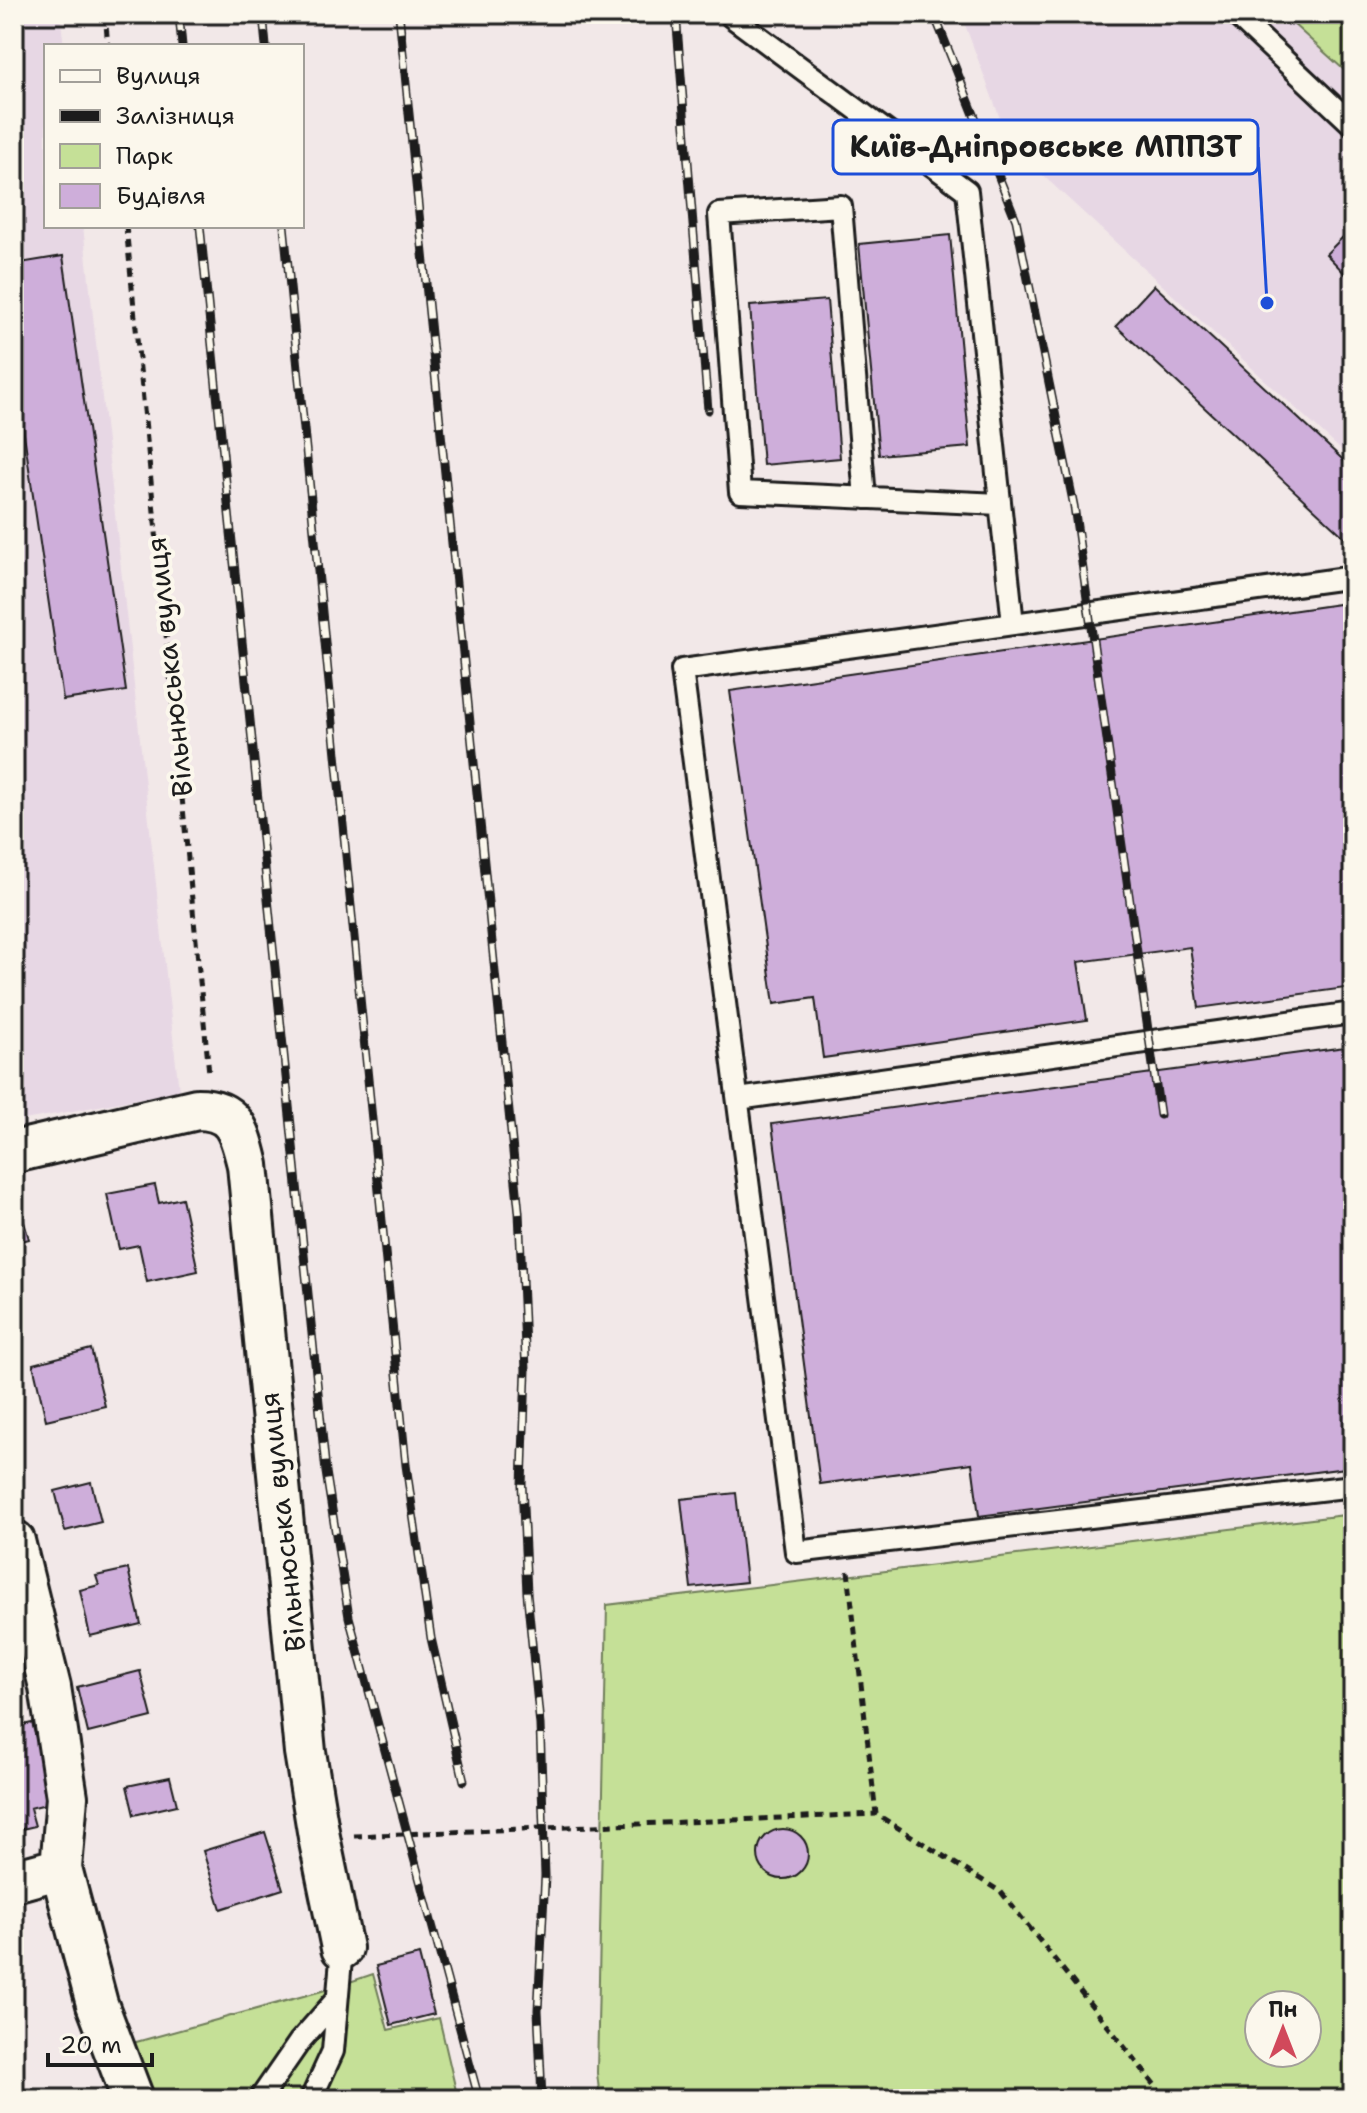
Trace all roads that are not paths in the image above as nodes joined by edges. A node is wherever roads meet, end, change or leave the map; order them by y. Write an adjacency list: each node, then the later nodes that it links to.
1 (1235, 14): 3 (lane)
2 (732, 17): 5 (lane)
3 (1353, 125)
4 (865, 498): 4 (lane); 5 (lane)
5 (1000, 504): 7 (lane)
6 (1353, 577): 7 (lane)
7 (1013, 624): 9 (lane)
8 (1353, 1013): 9 (lane)
9 (738, 1099): 11 (lane)
10 (14, 1152): 15 (street, Вільнюська вулиця)
11 (1353, 1486)
12 (14, 1541): 13 (street)
13 (61, 1868): 14 (street); 17 (street)
14 (14, 1881)
15 (342, 1948): 16 (lane)
16 (336, 2000): 18 (lane); 19 (lane)
17 (133, 2099)
18 (260, 2099)
19 (311, 2099)

